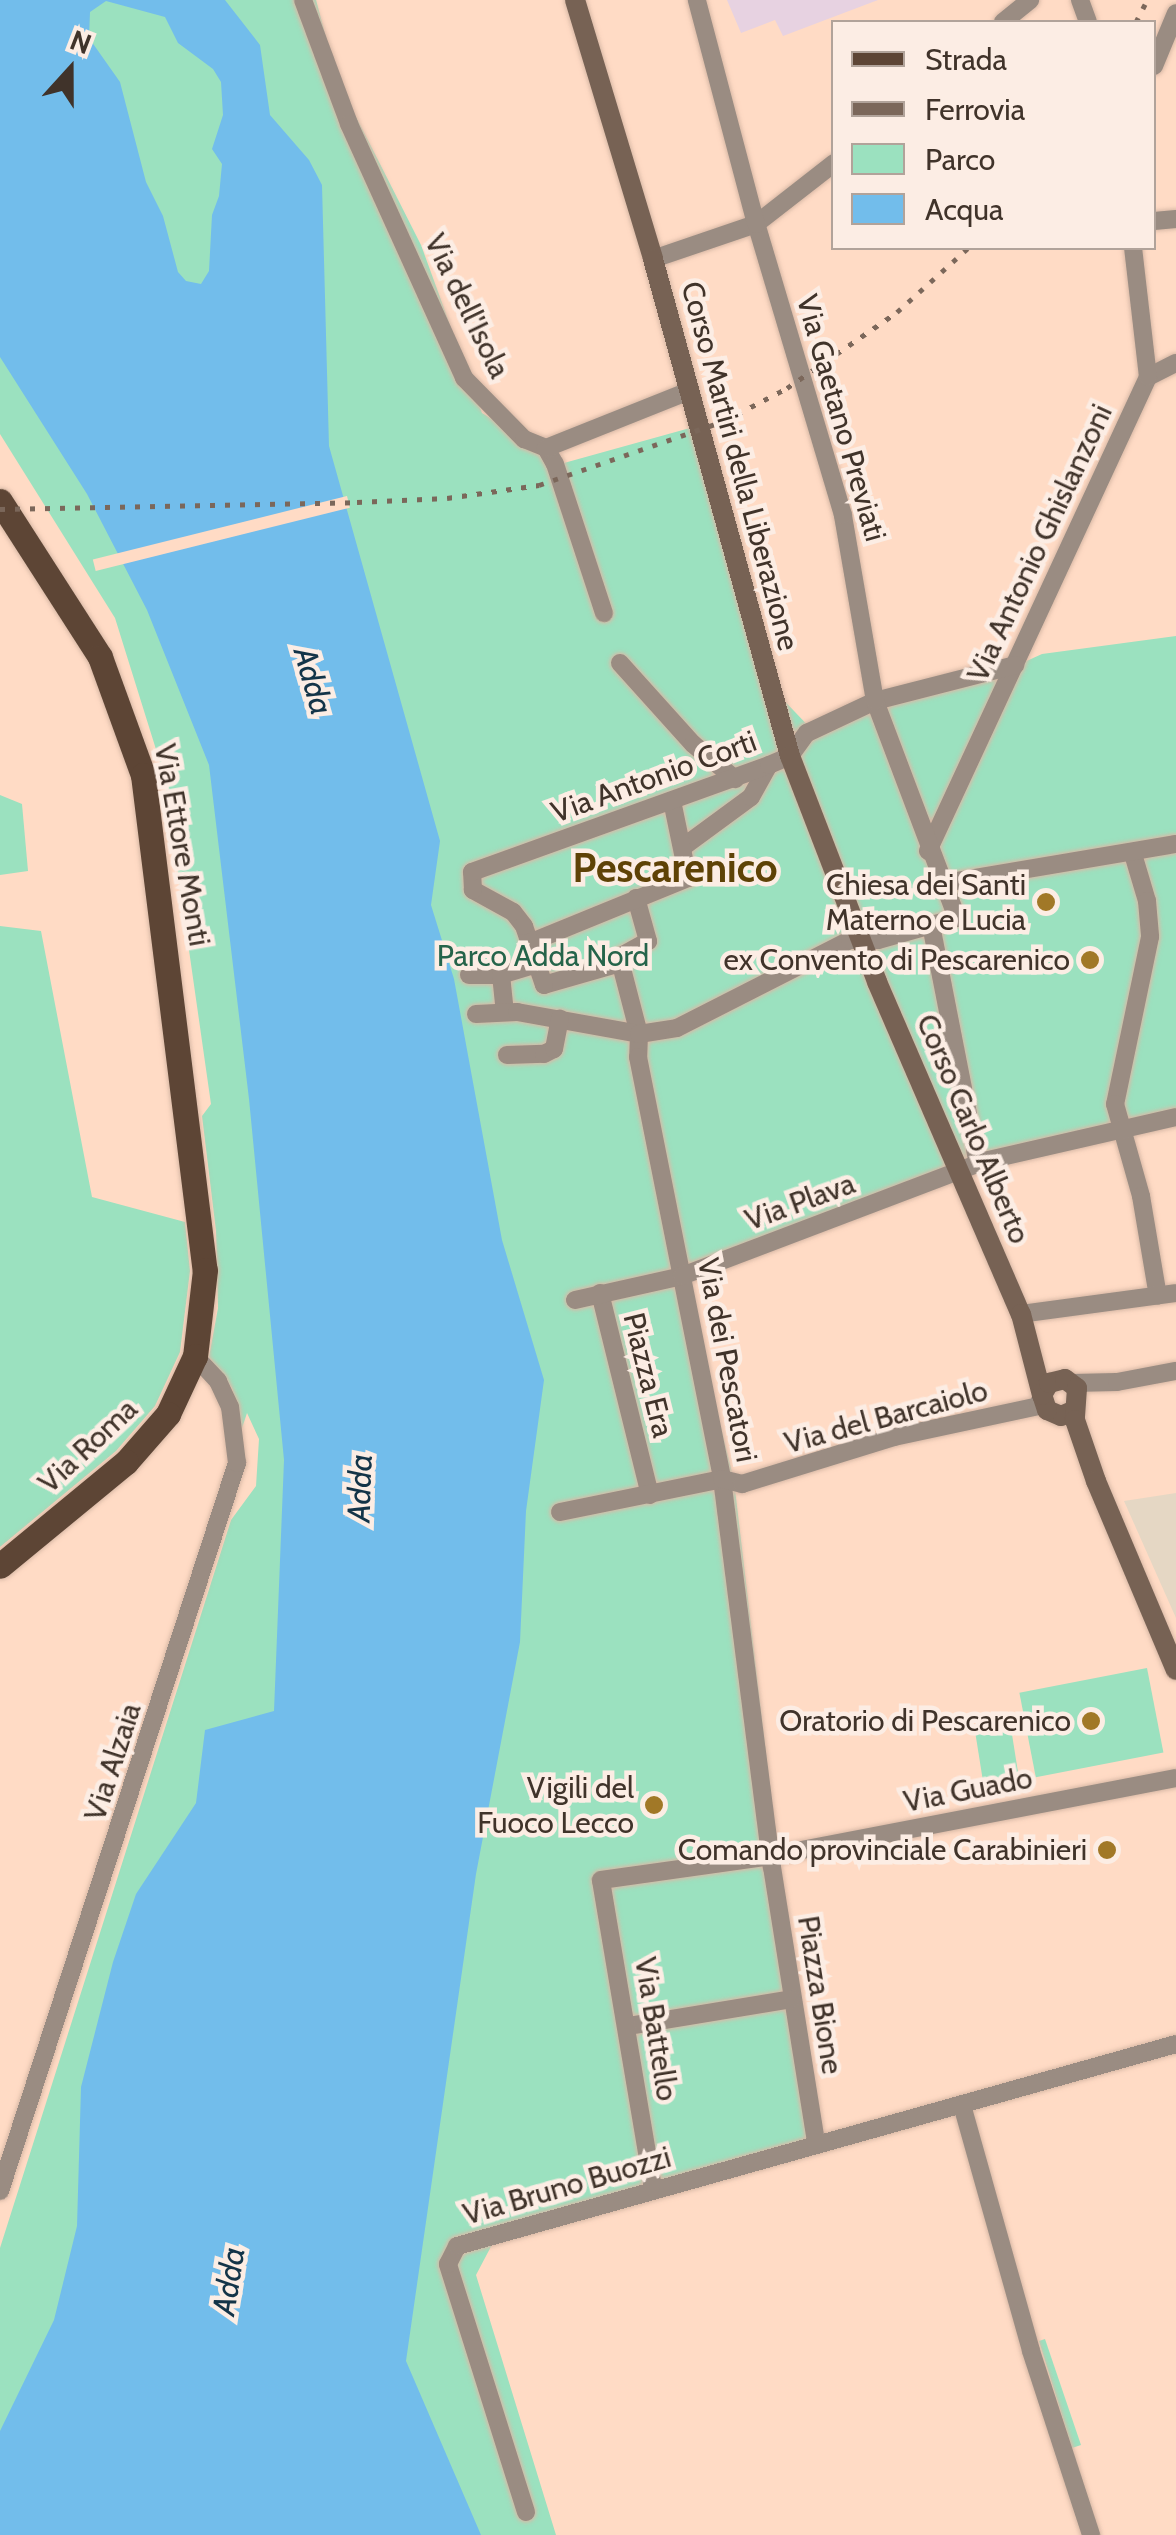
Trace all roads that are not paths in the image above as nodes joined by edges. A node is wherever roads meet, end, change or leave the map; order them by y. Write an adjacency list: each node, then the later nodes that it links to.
1 (303, 0): 15 (street, Via dell'Isola)
2 (575, 0): 11 (main road, Corso Martiri della Liberazione)
3 (696, 0): 9 (street, Via Gaetano Previati)
4 (1030, 0): 6 (street)
5 (1176, 13): 7 (street)
6 (1006, 20)
7 (1156, 61)
8 (831, 165): 9 (street)
9 (756, 224): 11 (street); 20 (street, Via Gaetano Previati)
10 (1133, 250): 13 (street)
11 (653, 259): 14 (main road, Corso Martiri della Liberazione)
12 (1176, 363): 13 (street)
13 (1148, 376): 19 (street, Via Antonio Ghislanzoni)
14 (688, 392): 15 (street); 21 (main road, Corso Martiri della Liberazione)
15 (546, 448): 17 (street)
16 (0, 501): 48 (main road, Via Ettore Monti)
17 (604, 614)
18 (620, 663): 23 (street)
19 (1014, 665): 20 (street, Via Antonio Corti); 27 (street, Via Antonio Ghislanzoni)
20 (875, 701): 21 (street, Via Antonio Corti); 27 (street, Via Gaetano Previati)
21 (790, 756): 22 (street, Via Antonio Corti); 32 (main road, Corso Martiri della Liberazione)
22 (768, 765): 23 (street, Via Antonio Corti); 26 (street)
23 (736, 779): 24 (street, Via Antonio Corti)
24 (672, 801): 26 (street); 33 (street, Via Antonio Corti)
25 (1176, 844): 28 (street)
26 (684, 847): 30 (street)
27 (928, 851): 29 (street, Via Gaetano Previati)
28 (1133, 854): 29 (street); 46 (street)
29 (945, 883): 31 (street)
30 (636, 898): 33 (street); 34 (street)
31 (931, 925): 32 (street); 43 (street)
32 (862, 942): 41 (street); 44 (main road, Corso Carlo Alberto)
33 (529, 943): 35 (street)
34 (620, 962): 35 (street); 41 (street, Via dei Pescatori)
35 (536, 964): 37 (street)
36 (470, 975): 37 (street)
37 (501, 975): 38 (street)
38 (505, 1012): 39 (street); 40 (street)
39 (476, 1014)
40 (560, 1020): 41 (street); 42 (street)
41 (639, 1034): 49 (street, Via dei Pescatori)
42 (508, 1055)
43 (963, 1092): 44 (street); 47 (street)
44 (932, 1110): 47 (main road, Corso Carlo Alberto)
45 (1176, 1117): 46 (street, Via Plava)
46 (1119, 1128): 47 (street, Via Plava); 51 (street)
47 (969, 1168): 49 (street, Via Plava); 53 (main road, Corso Carlo Alberto)
48 (202, 1234): 55 (main road, Via Roma)
49 (682, 1276): 50 (street, Via Plava); 62 (street, Via dei Pescatori)
50 (600, 1293): 52 (street, Piazza Era); 64 (street, Piazza Era)
51 (1167, 1295): 53 (street)
52 (575, 1300)
53 (1021, 1314): 54 (main road, Corso Carlo Alberto)
54 (1030, 1338): 57 (main road, Corso Carlo Alberto); 59 (main road, Corso Carlo Alberto)
55 (194, 1356): 66 (main road, Via Roma); 77 (street, Via Alzaia)
56 (1176, 1370): 58 (street)
57 (1068, 1381): 58 (street); 59 (main road); 60 (main road)
58 (1117, 1382): 60 (street)
59 (1042, 1396): 61 (main road); 62 (street, Via del Barcaiolo)
60 (1077, 1407): 61 (main road); 63 (main road)
61 (1053, 1414): 63 (main road)
62 (722, 1479): 64 (street, Via del Barcaiolo); 69 (street, Via dei Pescatori)
63 (1096, 1480): 67 (main road)
64 (650, 1495): 65 (street, Via del Barcaiolo)
65 (560, 1512)
66 (0, 1566)
67 (1176, 1670)
68 (1176, 1778): 69 (street, Via Guado)
69 (771, 1856): 70 (street, Via Guado); 71 (street, Piazza Bione)
70 (601, 1880): 72 (street, Via Battello)
71 (792, 1999): 72 (street); 75 (street, Piazza Bione)
72 (629, 2026): 76 (street, Via Battello)
73 (1176, 2044): 74 (street, Via Bruno Buozzi)
74 (962, 2105): 75 (street, Via Bruno Buozzi); 79 (street)
75 (816, 2143): 76 (street, Via Bruno Buozzi)
76 (653, 2188): 78 (street, Via Bruno Buozzi)
77 (0, 2190)
78 (526, 2512)
79 (1091, 2535)

